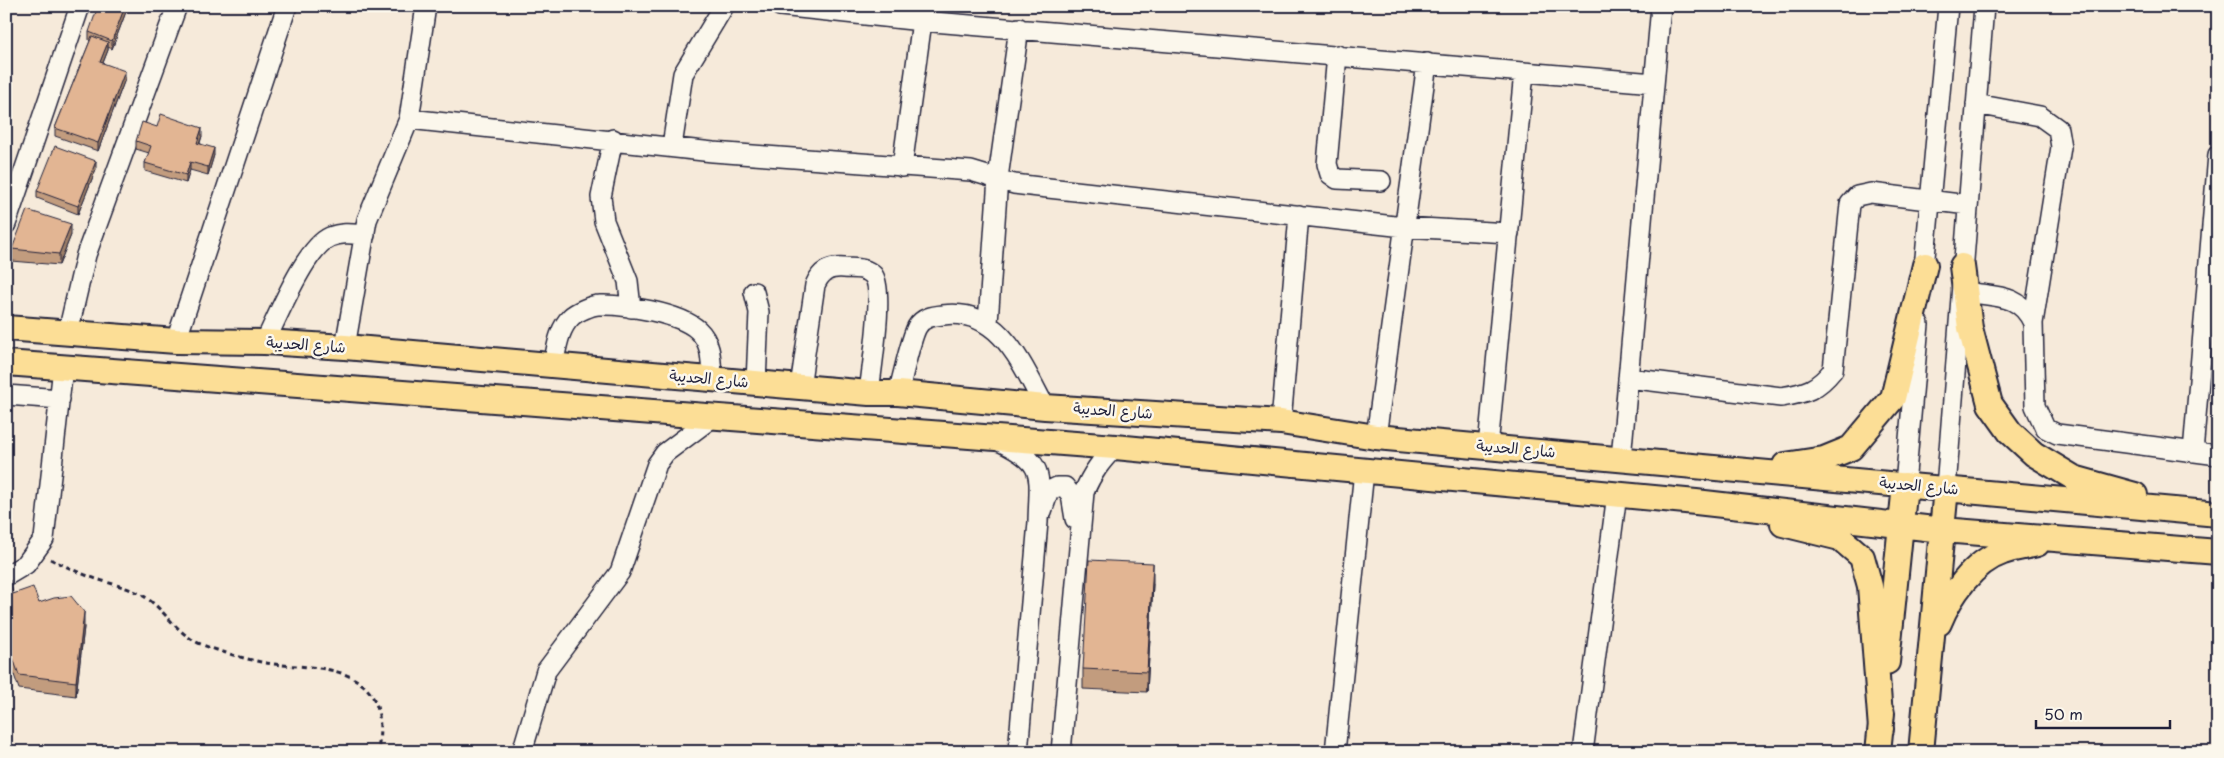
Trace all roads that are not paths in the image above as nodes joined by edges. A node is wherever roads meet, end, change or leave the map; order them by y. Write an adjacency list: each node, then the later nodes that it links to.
1 (80, 6): 27 (street)
2 (176, 6): 39 (street)
3 (287, 6): 40 (street)
4 (426, 6): 17 (street)
5 (724, 6): 19 (street)
6 (780, 6): 10 (street)
7 (1661, 6): 15 (street)
8 (1948, 6): 24 (street)
9 (1984, 6): 16 (street)
10 (922, 21): 11 (street); 21 (street)
11 (1019, 28): 12 (street); 22 (street)
12 (1337, 55): 13 (street); 23 (street)
13 (1427, 63): 14 (street); 28 (street)
14 (1524, 72): 15 (street); 29 (street)
15 (1654, 83): 46 (street)
16 (1976, 104): 25 (street); 37 (street)
17 (409, 119): 18 (street); 30 (street)
18 (613, 139): 19 (street); 35 (street)
19 (672, 146): 21 (street)
20 (2218, 155): 61 (street)
21 (902, 167): 22 (street)
22 (998, 178): 26 (street); 36 (street)
23 (1381, 181)
24 (1930, 202): 25 (street); 31 (street); 46 (street)
25 (1968, 204): 32 (street)
26 (1299, 215): 28 (street); 56 (street)
27 (6, 224)
28 (1404, 227): 29 (street); 57 (street)
29 (1509, 233): 60 (street)
30 (365, 235): 41 (street); 42 (street)
31 (1925, 265): 65 (main road); 66 (street)
32 (1962, 266): 34 (main road); 67 (street)
33 (754, 292): 48 (street)
34 (1966, 292): 37 (street); 70 (main road)
35 (631, 308): 44 (street); 47 (street)
36 (988, 323): 51 (street); 54 (street)
37 (2033, 323): 61 (street)
38 (6, 328): 39 (main road, شارع الحديبة)
39 (68, 332): 40 (main road, شارع الحديبة)
40 (176, 341): 41 (main road, شارع الحديبة)
41 (265, 342): 42 (main road, شارع الحديبة)
42 (345, 347): 44 (main road, شارع الحديبة)
43 (6, 363): 45 (main road)
44 (552, 365): 47 (main road, شارع الحديبة)
45 (63, 367): 53 (street); 55 (main road)
46 (1628, 378): 63 (street)
47 (712, 379): 48 (main road, شارع الحديبة)
48 (756, 383): 49 (main road, شارع الحديبة)
49 (800, 387): 50 (main road, شارع الحديبة); 50 (street)
50 (869, 393): 51 (main road, شارع الحديبة)
51 (898, 393): 54 (main road, شارع الحديبة)
52 (6, 395): 53 (street)
53 (60, 399): 78 (street)
54 (1045, 407): 56 (main road, شارع الحديبة)
55 (713, 417): 58 (main road); 81 (street)
56 (1282, 422): 57 (main road, شارع الحديبة)
57 (1376, 437): 60 (main road, شارع الحديبة)
58 (994, 438): 59 (main road); 72 (street)
59 (1115, 447): 64 (main road); 76 (street)
60 (1488, 447): 63 (main road, شارع الحديبة)
61 (2193, 452): 62 (street)
62 (2218, 455)
63 (1621, 459): 65 (main road, شارع الحديبة)
64 (1364, 470): 68 (main road); 84 (street)
65 (1747, 470): 66 (main road, شارع الحديبة)
66 (1905, 485): 67 (main road, شارع الحديبة); 73 (main road)
67 (1946, 488): 70 (main road, شارع الحديبة); 74 (main road)
68 (1617, 494): 69 (main road); 85 (street)
69 (1696, 502): 73 (main road); 80 (main road)
70 (2187, 511): 71 (main road, شارع الحديبة)
71 (2218, 514)
72 (1038, 522): 76 (street); 82 (street)
73 (1900, 524): 74 (main road); 80 (main road)
74 (1943, 530): 75 (main road); 79 (main road)
75 (2064, 538): 77 (main road); 79 (main road)
76 (1080, 550): 83 (street)
77 (2218, 552)
78 (6, 576)
79 (1931, 641): 86 (main road)
80 (1880, 740)
81 (522, 752)
82 (1018, 752)
83 (1061, 752)
84 (1335, 752)
85 (1583, 752)
86 (1921, 752)

